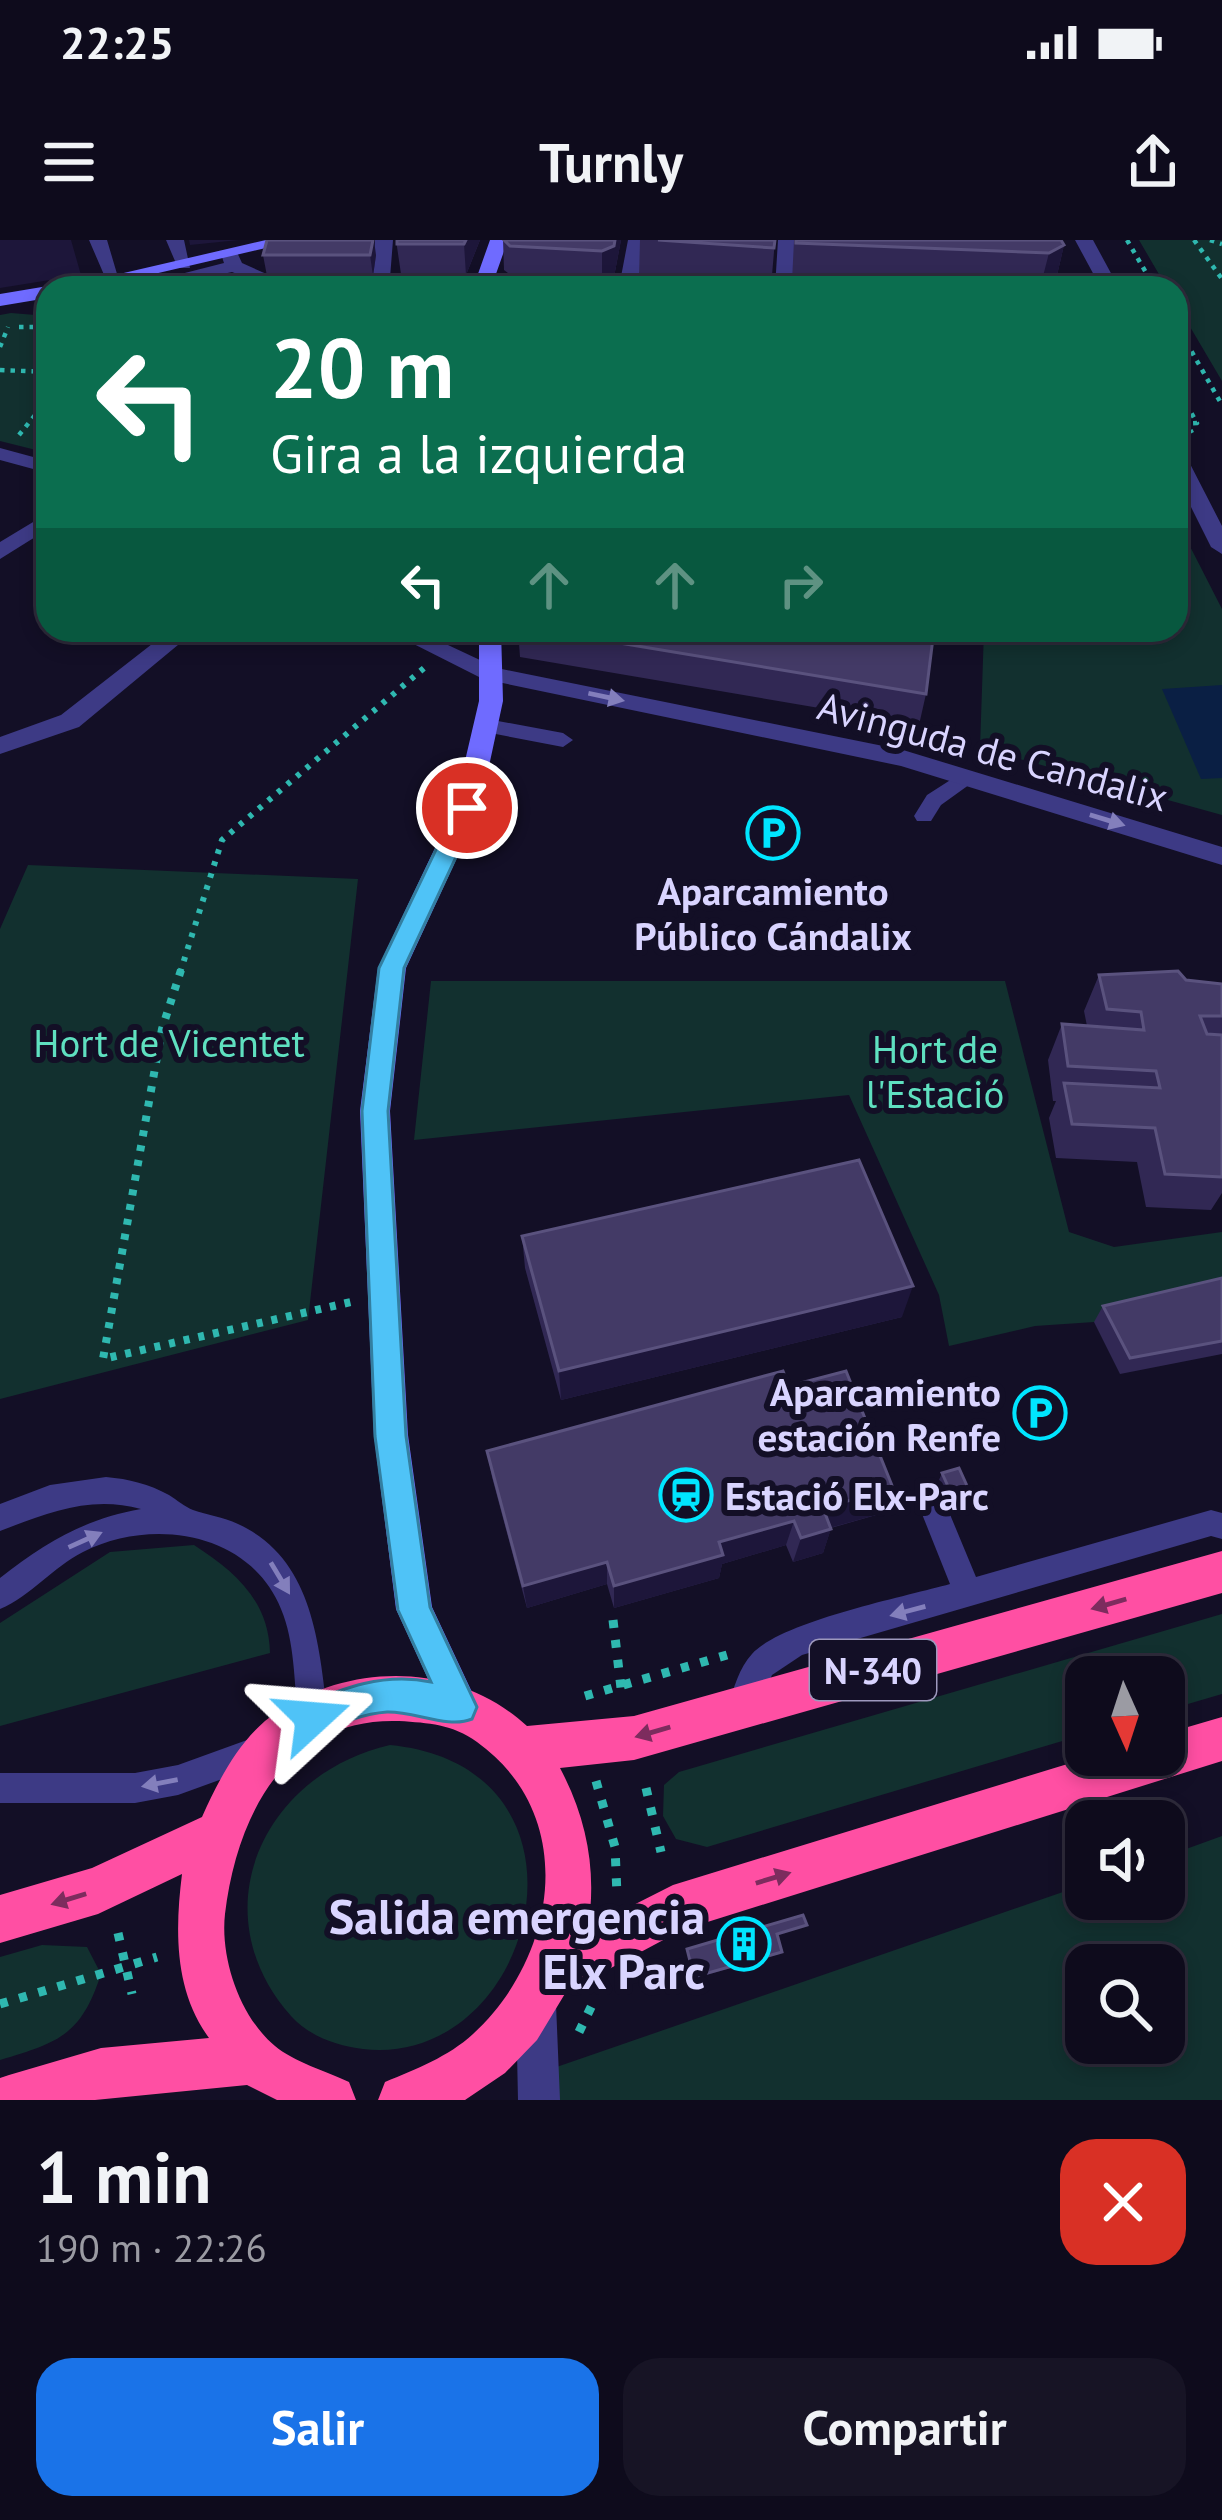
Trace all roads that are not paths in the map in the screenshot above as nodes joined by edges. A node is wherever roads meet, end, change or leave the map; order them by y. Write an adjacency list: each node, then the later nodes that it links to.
1 (98, 240): 13 (street)
2 (175, 240): 12 (street)
3 (291, 240): 10 (street)
4 (384, 240): 17 (street)
5 (499, 240): 18 (street)
6 (637, 240): 19 (street)
7 (787, 240): 20 (street)
8 (1060, 240): 21 (street)
9 (1084, 240): 22 (street)
10 (258, 244): 11 (street)
11 (232, 260): 12 (street); 15 (street); 16 (street)
12 (184, 264): 14 (street)
13 (112, 276)
14 (156, 276)
15 (166, 276)
16 (259, 276)
17 (381, 276)
18 (485, 276)
19 (630, 276)
20 (785, 276)
21 (1080, 276)
22 (1104, 276)
23 (36, 294): 24 (street)
24 (0, 300)
25 (1, 454): 26 (street)
26 (36, 464)
27 (1188, 480): 29 (street)
28 (36, 527): 30 (street)
29 (1222, 547)
30 (0, 552)
31 (170, 642): 37 (street)
32 (422, 642): 34 (street, Avinguda de Candalix)
33 (490, 642): 34 (street)
34 (491, 674): 35 (street); 38 (street, Avinguda de Candalix, one-way to 38)
35 (487, 727): 36 (lane); 49 (street)
36 (563, 740)
37 (0, 746)
38 (966, 777): 39 (lane); 40 (street, Avinguda de Candalix, one-way to 40)
39 (924, 816)
40 (1222, 856)
41 (934, 1510): 46 (lane)
42 (0, 1518): 43 (lane)
43 (184, 1520): 47 (lane, one-way to 43); 50 (lane, one-way to 50)
44 (1222, 1526): 46 (lane)
45 (1222, 1572): 48 (highway, N-340, one-way to 48)
46 (969, 1594): 48 (lane, one-way to 48)
47 (0, 1595)
48 (743, 1706): 53 (highway, N-340, one-way to 53)
49 (460, 1707): 50 (highway); 53 (highway)
50 (313, 1718): 52 (highway)
51 (1222, 1739): 57 (highway, one-way to 51)
52 (272, 1747): 54 (lane, one-way to 54); 55 (highway)
53 (521, 1749): 57 (highway)
54 (0, 1788)
55 (211, 1836): 56 (highway, one-way to 56); 58 (highway)
56 (0, 1919)
57 (543, 1989): 61 (highway); 62 (street)
58 (254, 2059): 59 (highway); 60 (highway)
59 (9, 2100)
60 (332, 2100)
61 (403, 2100)
62 (538, 2100)

